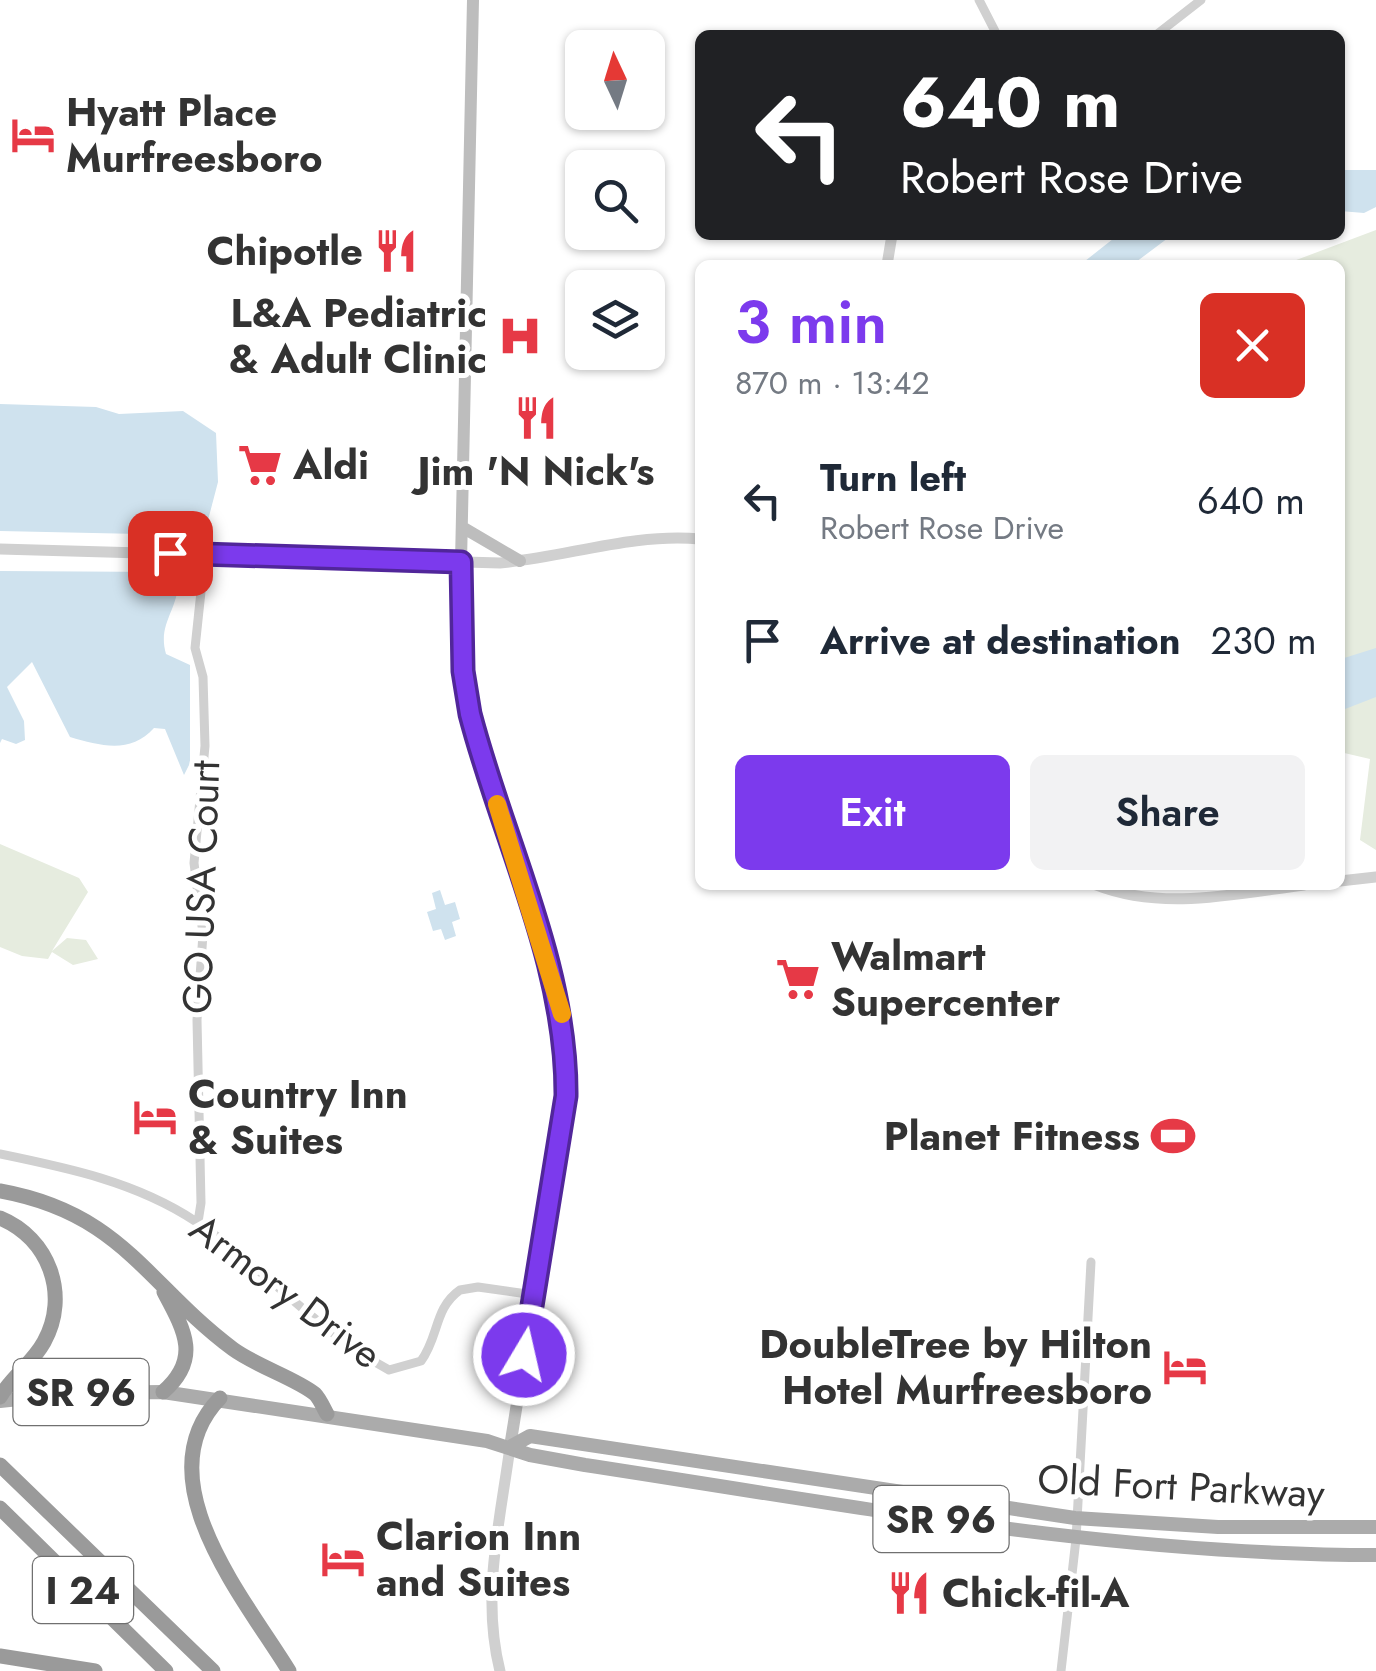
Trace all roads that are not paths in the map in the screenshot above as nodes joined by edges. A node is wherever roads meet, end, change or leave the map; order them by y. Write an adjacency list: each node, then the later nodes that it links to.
1 (472, 0): 6 (main road)
2 (978, 0): 4 (street)
3 (1201, 0): 5 (street)
4 (994, 30)
5 (1162, 30)
6 (462, 527): 10 (main road); 11 (main road)
7 (695, 538): 10 (street)
8 (0, 549): 9 (street)
9 (204, 554): 11 (street); 19 (street, GO USA Court)
10 (520, 561): 11 (street)
11 (461, 562): 22 (main road)
12 (1376, 877): 13 (street)
13 (1345, 880)
14 (1109, 890): 15 (street)
15 (1260, 890)
16 (0, 1154): 19 (street, Armory Drive)
17 (0, 1192): 20 (highway)
18 (0, 1218): 25 (highway)
19 (198, 1222): 22 (street, Armory Drive)
20 (126, 1248): 23 (highway); 26 (highway)
21 (1090, 1262): 30 (street)
22 (534, 1295): 27 (main road)
23 (163, 1392): 24 (main road, Old Fort Parkway / SR 96); 25 (main road, Old Fort Parkway / SR 96)
24 (220, 1398): 26 (main road, Old Fort Parkway / SR 96); 38 (highway)
25 (0, 1399)
26 (327, 1414): 27 (main road, Old Fort Parkway / SR 96)
27 (510, 1447): 30 (main road, Old Fort Parkway / SR 96); 32 (main road, Old Fort Parkway / SR 96); 39 (street)
28 (0, 1466): 37 (highway, I 24)
29 (0, 1508): 36 (highway, I 24)
30 (1075, 1518): 31 (main road, Old Fort Parkway / SR 96); 32 (street)
31 (1376, 1526)
32 (1076, 1539): 33 (main road, Old Fort Parkway / SR 96); 40 (street)
33 (1376, 1555)
34 (0, 1656): 35 (highway)
35 (95, 1671)
36 (166, 1671)
37 (214, 1671)
38 (289, 1671)
39 (500, 1671)
40 (1061, 1671)

